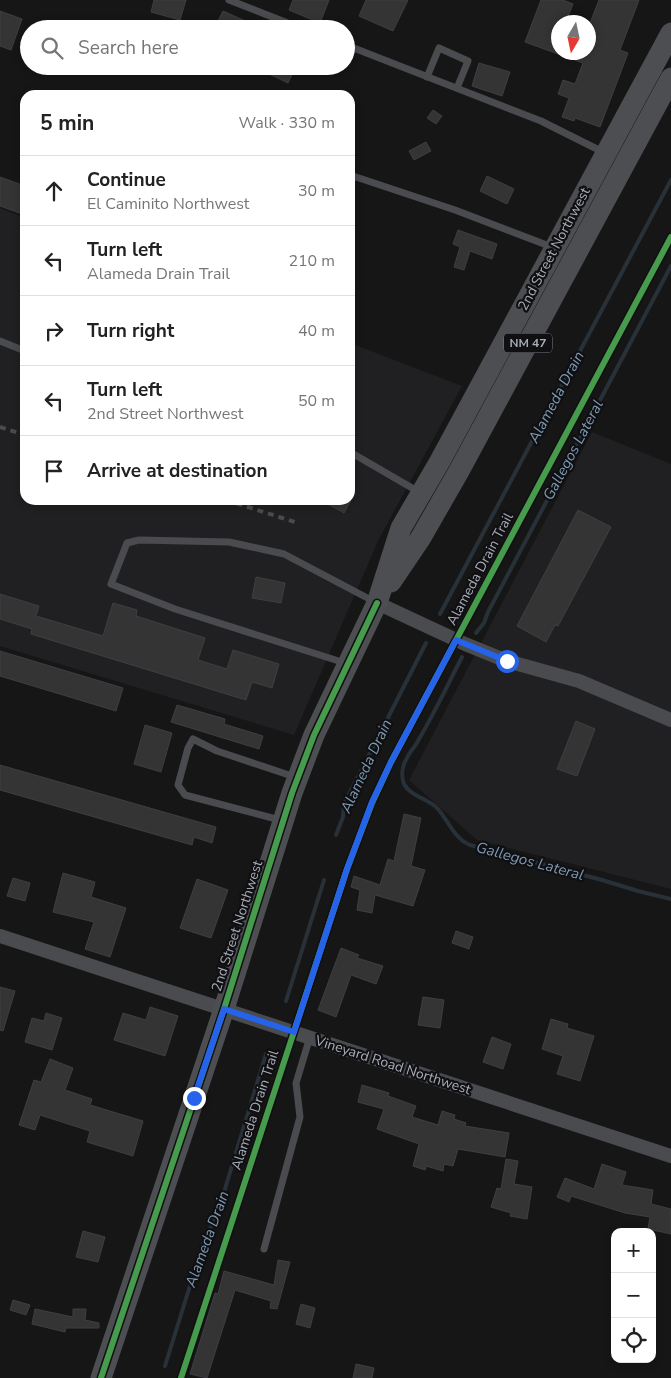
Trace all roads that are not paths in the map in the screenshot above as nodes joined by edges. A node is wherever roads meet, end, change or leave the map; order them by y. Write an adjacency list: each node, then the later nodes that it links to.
1 (229, 0): 2 (lane)
2 (281, 20)
3 (671, 33): 8 (main road, 2nd Street Northwest / NM 47)
4 (355, 49): 5 (lane)
5 (427, 77): 7 (lane); 7 (lane)
6 (671, 78): 14 (main road, 2nd Street Northwest / NM 47)
7 (457, 88): 8 (lane)
8 (606, 154): 10 (main road, 2nd Street Northwest / NM 47)
9 (355, 177): 10 (lane)
10 (555, 248): 14 (main road, 2nd Street Northwest / NM 47)
11 (0, 341): 12 (lane)
12 (20, 349)
13 (355, 455): 14 (lane)
14 (431, 497): 15 (main road, 2nd Street Northwest / NM 47)
15 (377, 603): 16 (main road, 2nd Street Northwest / NM 47); 16 (lane); 17 (street)
16 (347, 664): 18 (main road, 2nd Street Northwest / NM 47)
17 (671, 720)
18 (298, 778): 19 (main road, 2nd Street Northwest / NM 47); 19 (lane)
19 (283, 821): 21 (main road, 2nd Street Northwest / NM 47)
20 (0, 936): 21 (street, Vineyard Road Northwest)
21 (224, 1009): 22 (street, Vineyard Road Northwest); 25 (main road, 2nd Street Northwest / NM 47)
22 (310, 1037): 23 (street, Vineyard Road Northwest); 24 (lane)
23 (671, 1156)
24 (264, 1249)
25 (101, 1378)

